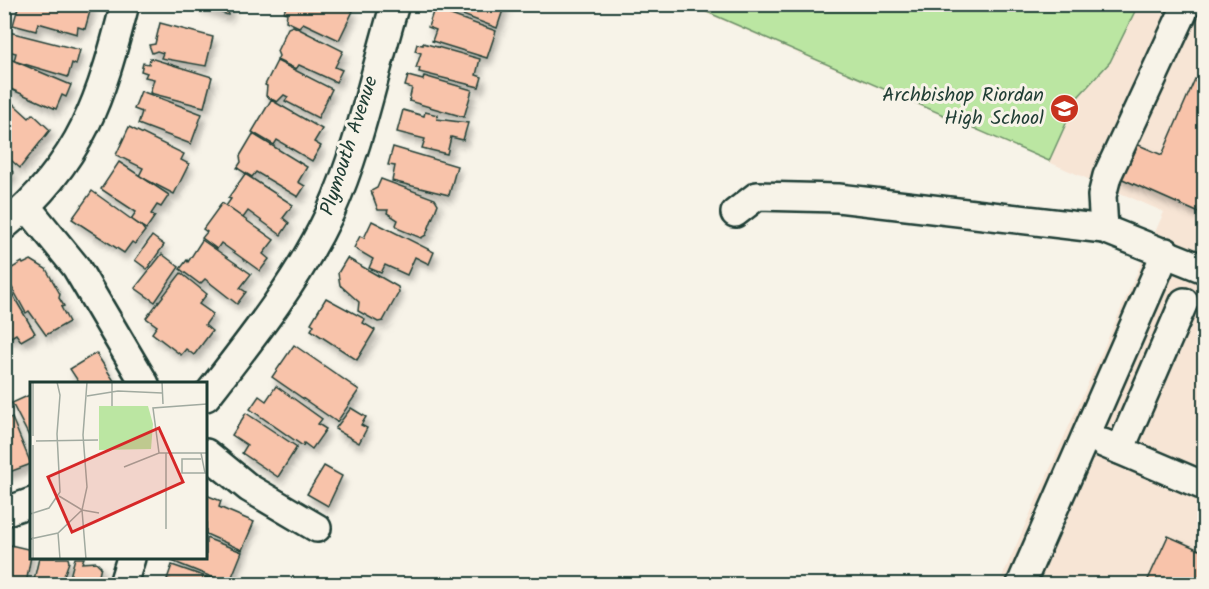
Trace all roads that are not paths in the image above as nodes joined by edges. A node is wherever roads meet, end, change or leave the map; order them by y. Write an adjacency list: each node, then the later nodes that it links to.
1 (125, 4): 4 (street)
2 (395, 4): 12 (street, Plymouth Avenue)
3 (1187, 4): 7 (street)
4 (27, 207): 6 (street); 11 (street)
5 (735, 213): 7 (street)
6 (4, 226)
7 (1104, 229): 8 (street)
8 (1166, 252): 9 (street); 13 (street)
9 (1204, 269)
10 (1184, 302): 14 (street)
11 (144, 382)
12 (207, 396)
13 (1086, 436): 14 (street); 20 (street)
14 (1120, 450): 16 (street)
15 (207, 454): 19 (street)
16 (1204, 486)
17 (30, 503): 18 (street)
18 (4, 512)
19 (317, 528)
20 (1021, 585)

